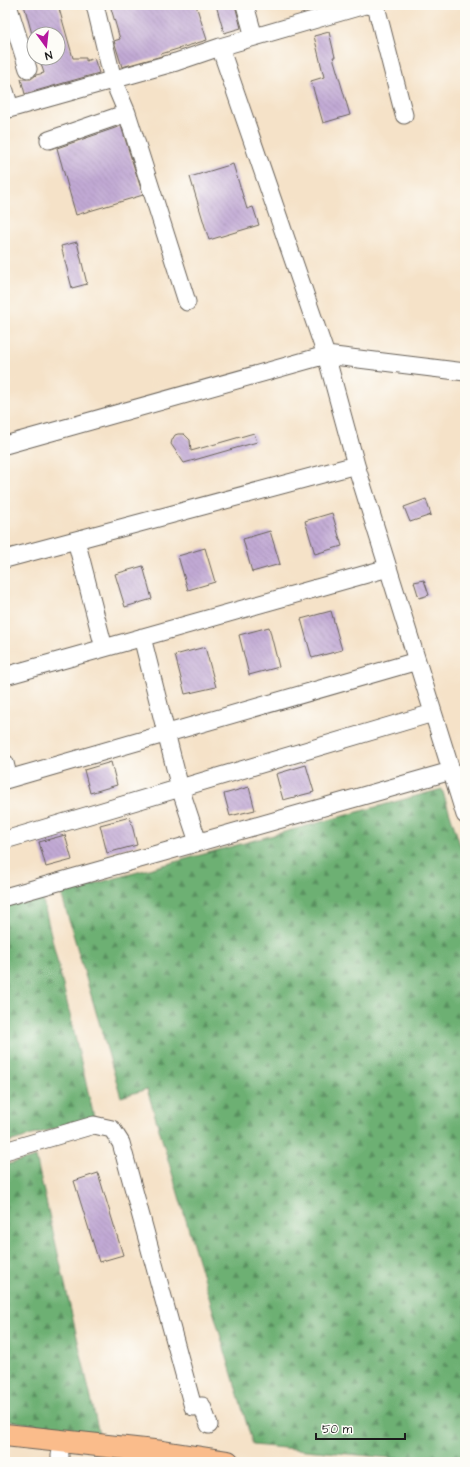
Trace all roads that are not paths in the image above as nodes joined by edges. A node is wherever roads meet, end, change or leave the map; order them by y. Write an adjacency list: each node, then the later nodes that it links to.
1 (8, 5): 6 (lane)
2 (96, 5): 7 (lane)
3 (245, 5): 4 (lane)
4 (254, 37): 5 (lane); 11 (lane)
5 (220, 47): 7 (lane); 14 (lane)
6 (28, 69)
7 (113, 80): 9 (lane); 10 (lane)
8 (5, 91): 9 (lane)
9 (7, 109)
10 (127, 113): 12 (lane); 13 (lane)
11 (404, 115)
12 (49, 140)
13 (187, 302)
14 (326, 355): 15 (lane); 16 (lane); 17 (lane)
15 (465, 372)
16 (5, 445)
17 (356, 465): 18 (lane); 20 (lane)
18 (76, 540): 19 (lane); 22 (lane)
19 (5, 559)
20 (388, 568): 21 (lane); 23 (lane)
21 (142, 637): 22 (lane); 26 (lane)
22 (104, 648): 24 (lane)
23 (417, 661): 25 (lane); 26 (lane)
24 (5, 676)
25 (433, 713): 27 (lane); 29 (lane)
26 (166, 734): 28 (lane); 29 (lane)
27 (451, 770): 30 (lane); 32 (lane)
28 (6, 774)
29 (180, 788): 31 (lane); 32 (lane)
30 (464, 809)
31 (5, 840)
32 (198, 842): 33 (lane)
33 (5, 897)
34 (5, 1151): 35 (lane)
35 (209, 1425)
36 (5, 1435): 40 (main road)
37 (5, 1449): 38 (main road)
38 (60, 1459): 39 (main road)
39 (122, 1462)
40 (228, 1462)

